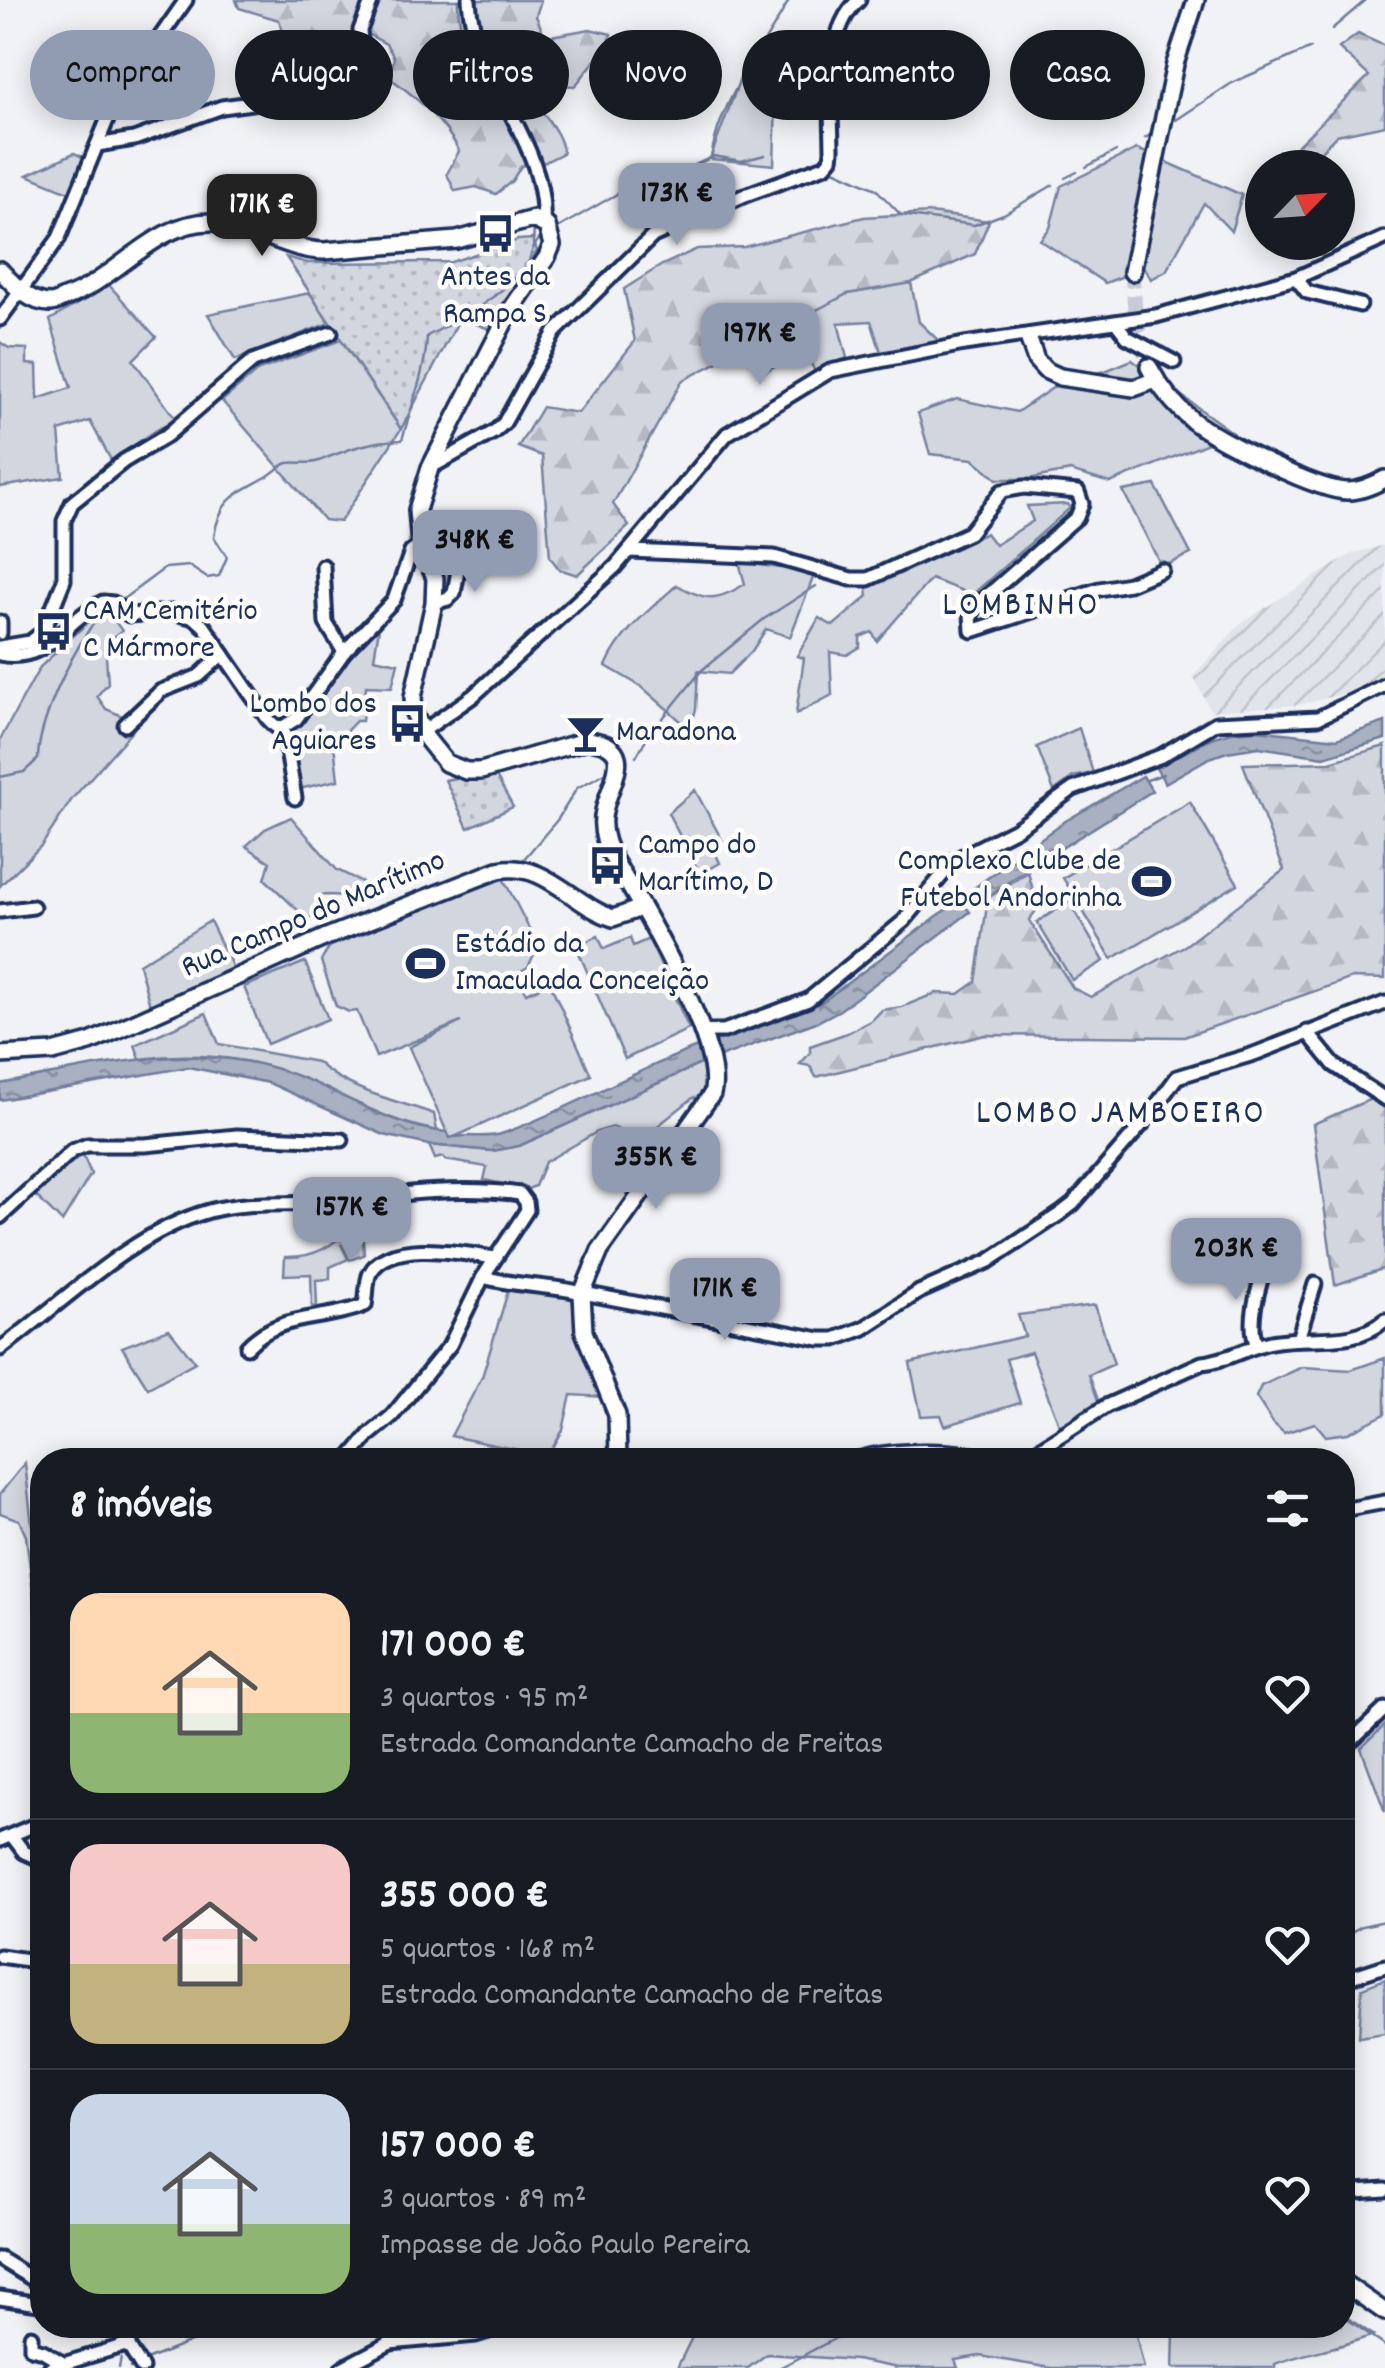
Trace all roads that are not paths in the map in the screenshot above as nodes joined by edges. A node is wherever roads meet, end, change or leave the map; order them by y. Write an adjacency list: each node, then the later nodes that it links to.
1 (186, 0): 6 (street)
2 (372, 0): 6 (street)
3 (469, 0): 7 (street)
4 (859, 0): 19 (street)
5 (1196, 0): 10 (main road)
6 (97, 145): 12 (street)
7 (543, 222): 12 (main road); 19 (main road)
8 (1385, 238): 11 (street)
9 (0, 270): 12 (main road)
10 (1132, 272)
11 (1296, 278): 13 (street); 15 (street)
12 (19, 292): 14 (street)
13 (1360, 305)
14 (0, 319)
15 (1117, 324): 17 (street); 18 (street)
16 (331, 332): 31 (street)
17 (1028, 337): 20 (main road); 23 (street)
18 (1174, 362)
19 (430, 468): 22 (main road)
20 (1385, 479)
21 (497, 532): 28 (street)
22 (420, 544): 28 (main road); 32 (street)
23 (629, 550): 26 (street); 37 (street)
24 (323, 566): 32 (street)
25 (1162, 570): 26 (street)
26 (1130, 584): 27 (street)
27 (1145, 590)
28 (434, 603): 37 (main road)
29 (0, 622): 30 (street)
30 (0, 633)
31 (0, 651): 33 (street)
32 (344, 652): 36 (street)
33 (224, 654): 35 (street); 36 (street)
34 (1385, 685): 44 (street)
35 (125, 725)
36 (278, 726): 38 (street)
37 (422, 732): 40 (main road)
38 (295, 798)
39 (33, 908): 41 (street)
40 (641, 908): 44 (main road); 45 (main road, Rua Campo do Marítimo)
41 (0, 911)
42 (1385, 1003): 43 (street)
43 (1307, 1032): 46 (street); 53 (street)
44 (703, 1038): 53 (main road)
45 (0, 1055)
46 (1385, 1099)
47 (342, 1140): 48 (street)
48 (0, 1217)
49 (1268, 1257): 56 (street)
50 (494, 1258): 51 (street); 57 (street); 58 (street)
51 (483, 1276): 53 (street); 59 (street)
52 (1315, 1284): 55 (street)
53 (582, 1294): 60 (main road)
54 (1385, 1320): 55 (street)
55 (1298, 1339): 56 (street)
56 (1257, 1346): 61 (street)
57 (246, 1347)
58 (0, 1349)
59 (358, 1448)
60 (617, 1448)
61 (1041, 1448)
62 (1385, 1502): 63 (street)
63 (1355, 1508)
64 (1385, 1708): 65 (street)
65 (1355, 1737)
66 (30, 1827): 67 (street)
67 (6, 1838): 68 (street)
68 (30, 1855)
69 (0, 1956): 70 (street)
70 (30, 1960)
71 (1385, 1966): 72 (street)
72 (1355, 1976)
73 (1385, 2190): 74 (street)
74 (1355, 2192)
75 (0, 2259): 76 (street)
76 (30, 2277)
77 (1355, 2291): 80 (main road)
78 (0, 2298): 79 (street)
79 (30, 2303)
80 (1385, 2312)
81 (32, 2338): 86 (street)
82 (391, 2338): 84 (street)
83 (438, 2338): 84 (street)
84 (390, 2343): 88 (street)
85 (132, 2345): 86 (street)
86 (66, 2365): 87 (street)
87 (50, 2368)
88 (342, 2368)

